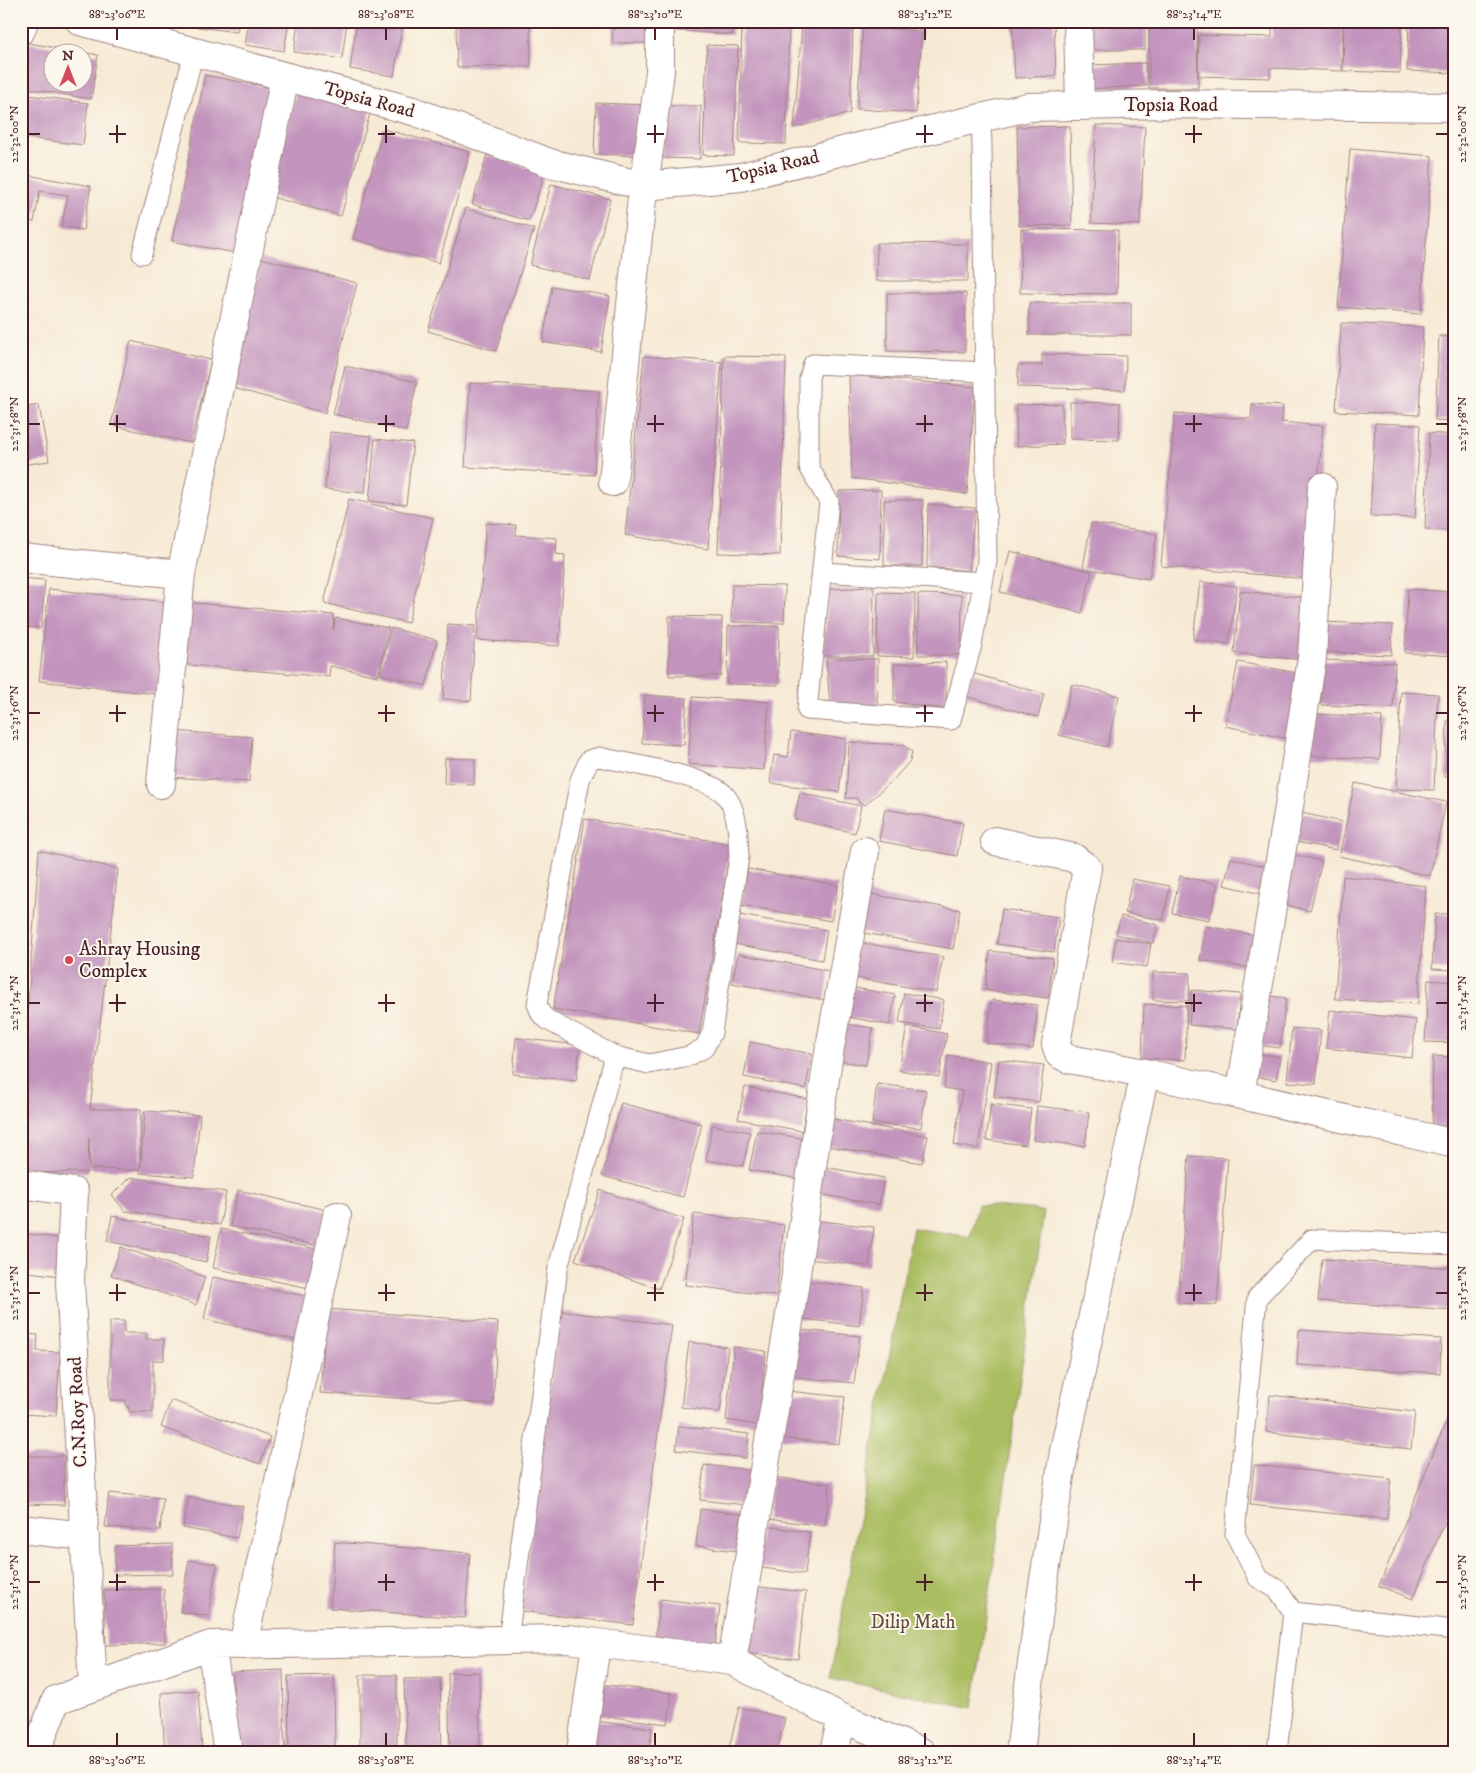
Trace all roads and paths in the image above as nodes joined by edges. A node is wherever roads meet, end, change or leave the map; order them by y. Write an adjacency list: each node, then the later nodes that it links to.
1 (24, 21): 6 (street)
2 (80, 21): 5 (street, Topsia Road)
3 (660, 21): 12 (street)
4 (1078, 21): 9 (street)
5 (126, 27): 7 (street, Topsia Road)
6 (21, 30)
7 (194, 52): 8 (street, Topsia Road); 13 (lane)
8 (285, 77): 12 (street, Topsia Road); 19 (street)
9 (1080, 106): 10 (street, Topsia Road); 11 (street, Topsia Road)
10 (1455, 106)
11 (981, 118): 12 (street, Topsia Road); 14 (lane)
12 (644, 186): 15 (street)
13 (142, 254)
14 (985, 372): 18 (lane); 20 (lane)
15 (613, 482)
16 (1322, 487): 26 (street)
17 (21, 558): 19 (street)
18 (822, 572): 20 (lane); 20 (lane)
19 (181, 574): 21 (street)
20 (983, 582)
21 (161, 784)
22 (995, 841): 25 (street)
23 (865, 851): 39 (street)
24 (615, 1056): 24 (lane); 35 (lane)
25 (1145, 1073): 26 (street); 47 (street)
26 (1240, 1095): 27 (street)
27 (1455, 1144)
28 (21, 1184): 32 (street, C.N.Roy Road)
29 (337, 1216): 38 (street)
30 (1455, 1245): 33 (lane)
31 (21, 1529): 32 (street)
32 (85, 1536): 40 (street, C.N.Roy Road)
33 (1293, 1612): 34 (lane); 48 (lane)
34 (1455, 1630)
35 (508, 1640): 36 (street); 38 (street)
36 (596, 1644): 39 (street); 44 (street)
37 (211, 1645): 38 (street); 40 (street); 43 (street)
38 (243, 1645)
39 (732, 1661): 41 (street)
40 (93, 1686): 42 (street)
41 (842, 1718): 45 (street); 46 (street)
42 (36, 1752)
43 (228, 1752)
44 (581, 1752)
45 (834, 1752)
46 (921, 1752)
47 (1020, 1752)
48 (1277, 1752)

